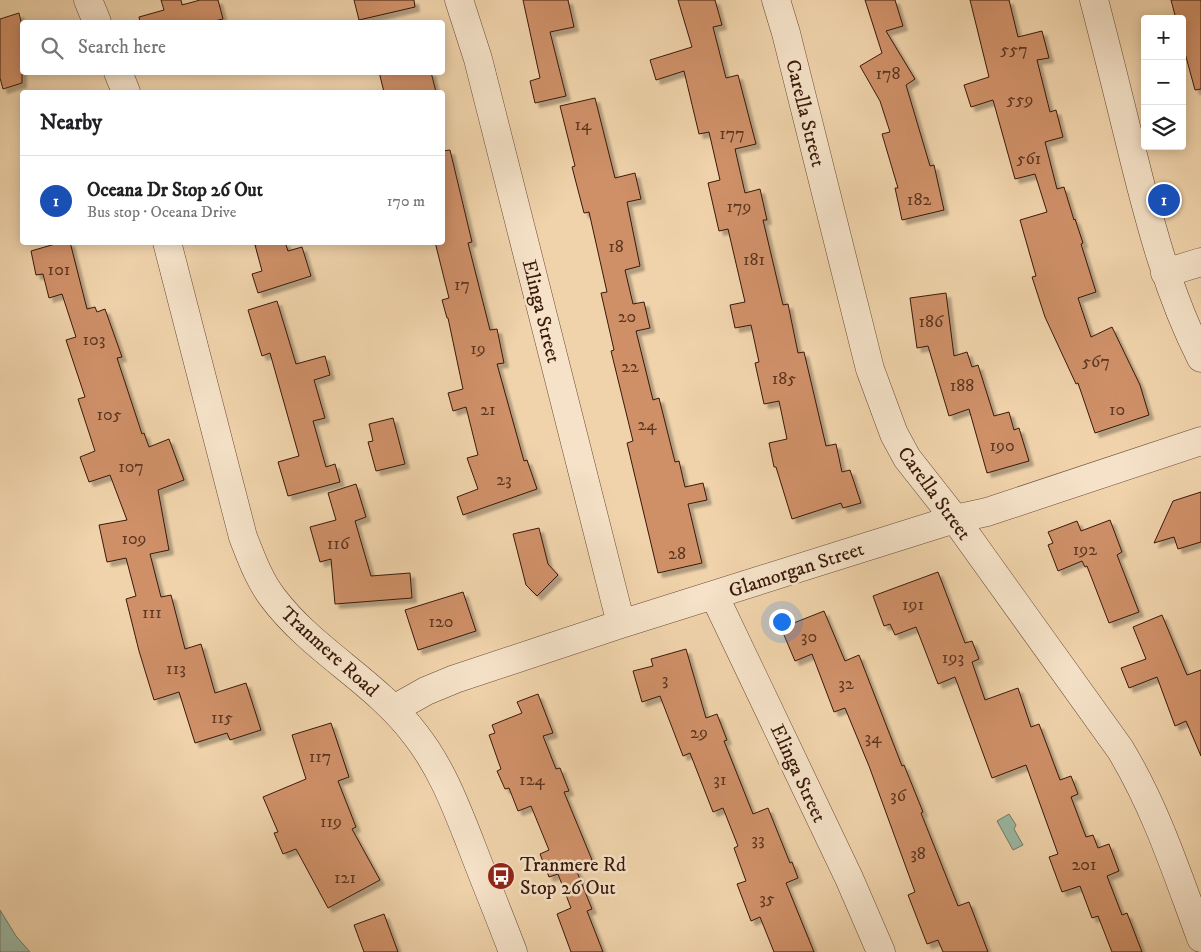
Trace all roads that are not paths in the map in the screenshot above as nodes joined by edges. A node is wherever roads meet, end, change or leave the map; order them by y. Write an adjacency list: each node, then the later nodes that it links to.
1 (88, 0): 5 (street)
2 (458, 0): 15 (street, Elinga Street)
3 (776, 0): 13 (street, Carella Street)
4 (1094, 0): 10 (street)
5 (96, 20)
6 (119, 75): 7 (street)
7 (125, 90)
8 (169, 245): 16 (street, Tranmere Road)
9 (1201, 262): 10 (street)
10 (1165, 273): 11 (street)
11 (1201, 358)
12 (1201, 441): 13 (street, Glamorgan Street)
13 (955, 519): 14 (street, Glamorgan Street); 17 (street, Carella Street)
14 (714, 595): 15 (street, Glamorgan Street); 19 (street, Elinga Street)
15 (620, 624): 16 (street, Glamorgan Street)
16 (394, 709): 18 (street, Tranmere Road)
17 (1201, 938)
18 (513, 952)
19 (881, 952)

